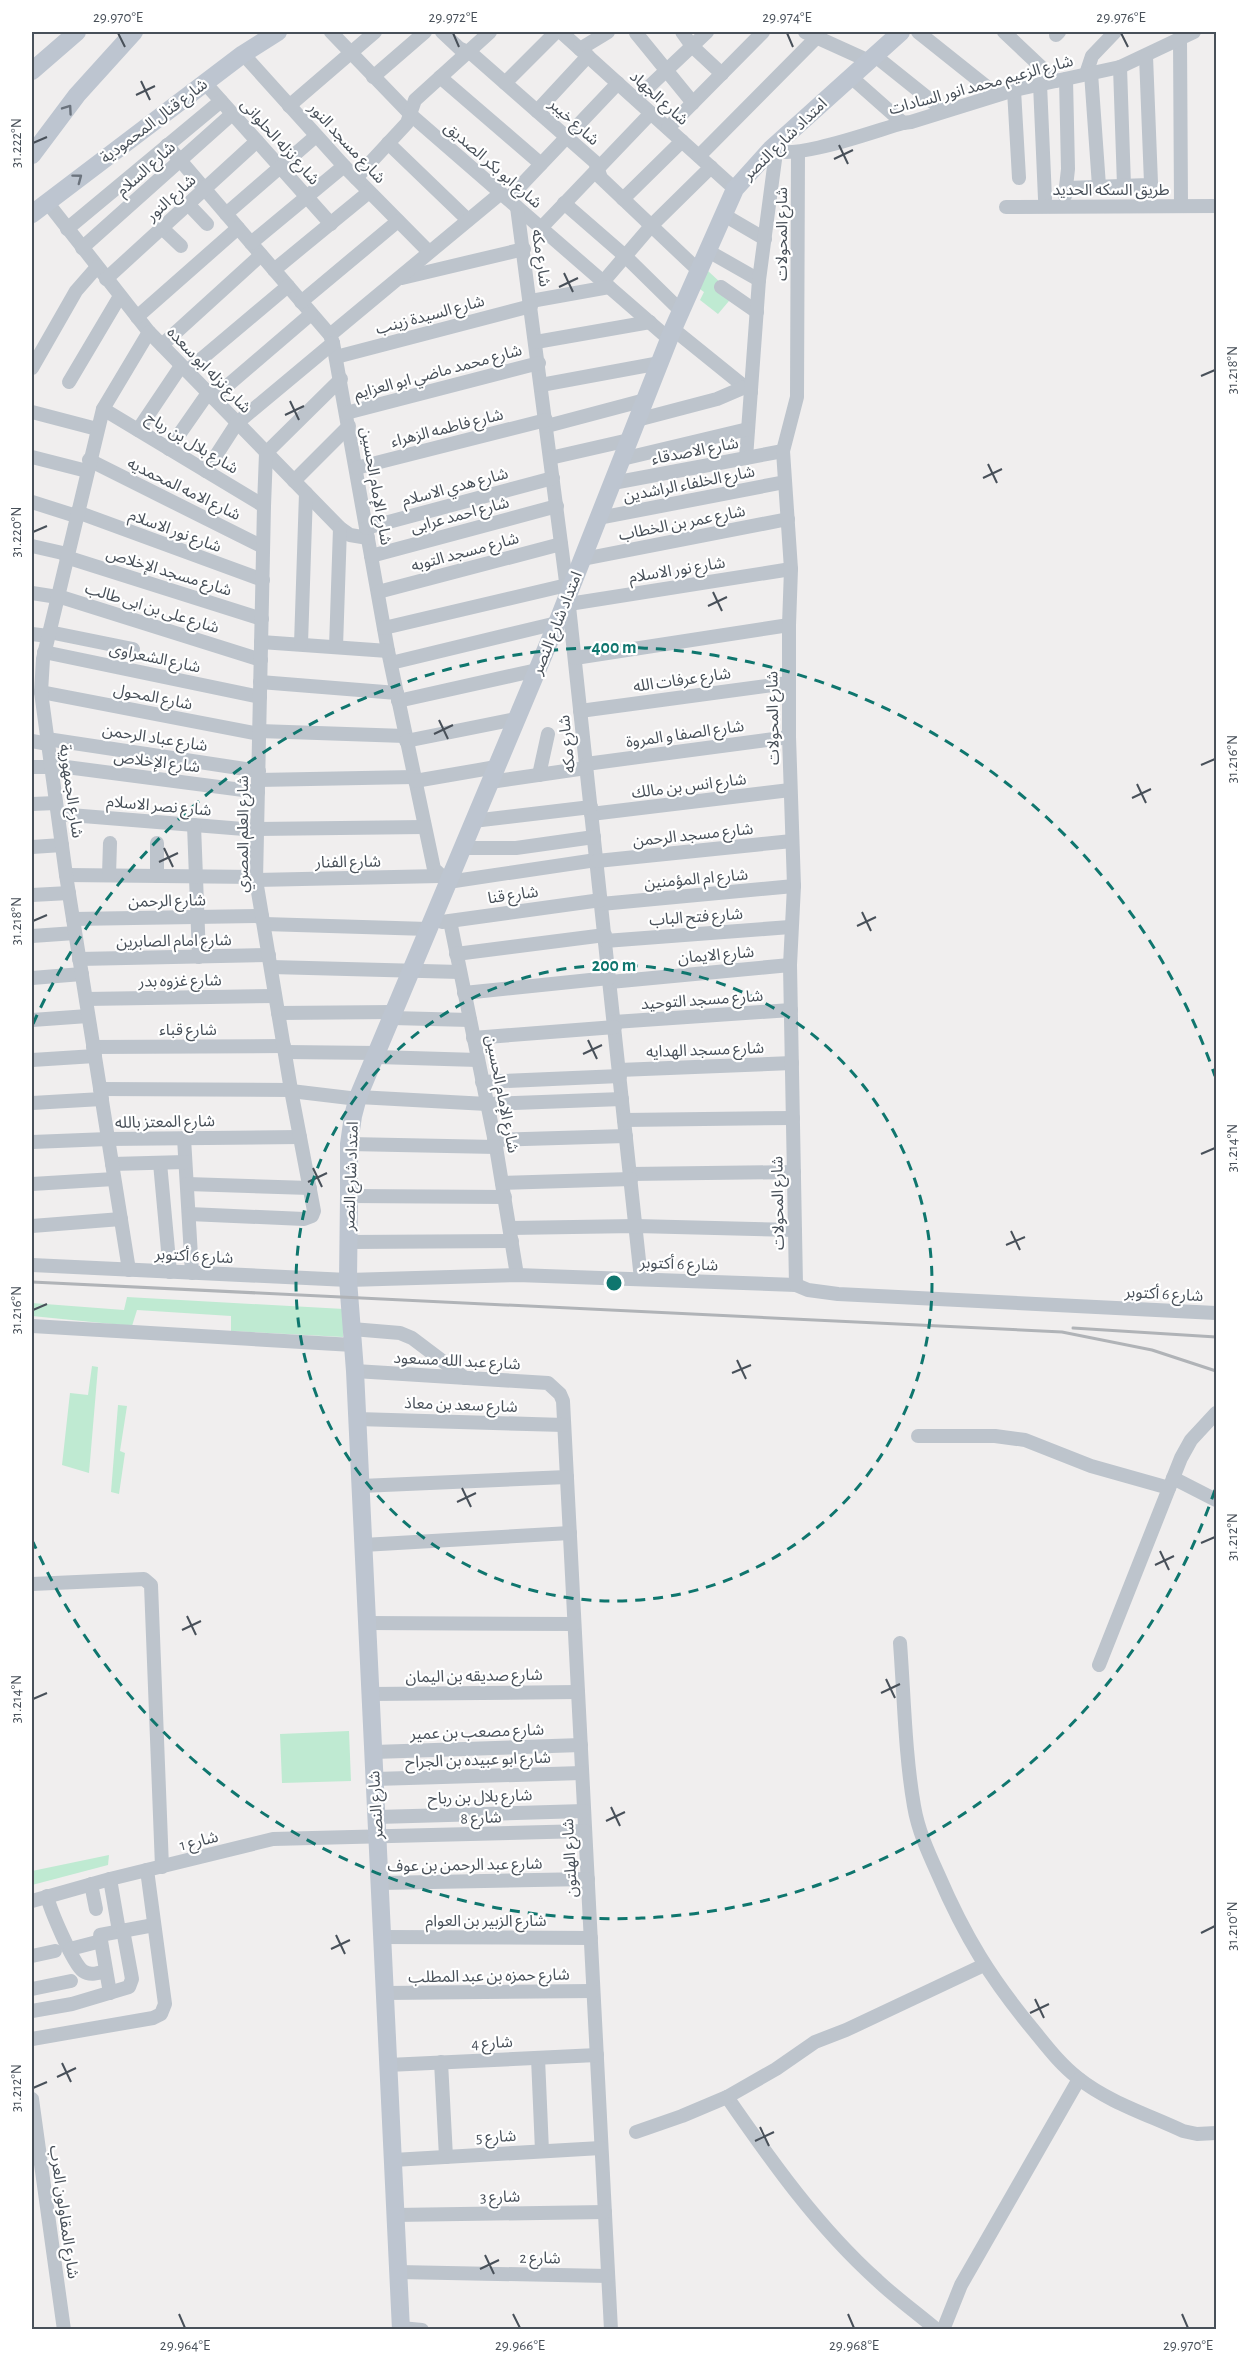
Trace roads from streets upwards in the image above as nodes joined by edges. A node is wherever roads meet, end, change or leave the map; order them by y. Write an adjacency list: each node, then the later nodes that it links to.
1 (77, 32): 31 (street)
2 (134, 32): 63 (street, one-way to 2)
3 (278, 32): 25 (street, شارع قنال المحمودية)
4 (331, 32): 26 (street, شارع ابو بكر الصديق)
5 (375, 32): 26 (street)
6 (426, 32): 34 (street)
7 (442, 32): 23 (street, شارع خيبر)
8 (560, 32): 24 (street, شارع الجهاد); 39 (street)
9 (608, 32): 24 (street)
10 (682, 32): 22 (street)
11 (707, 32): 22 (street)
12 (763, 32): 32 (street)
13 (918, 32): 43 (street)
14 (1004, 32): 37 (street)
15 (1115, 32): 33 (street)
16 (1194, 32): 21 (street, شارع الزعيم محمد انور السادات)
17 (486, 33): 23 (street)
18 (636, 33): 30 (street)
19 (895, 33): 28 (street, امتداد شارع النصر)
20 (811, 34): 28 (street); 64 (street)
21 (1180, 39): 27 (street, شارع الزعيم محمد انور السادات); 85 (street)
22 (692, 46): 30 (street); 32 (street)
23 (468, 51): 35 (street); 39 (street, شارع خيبر)
24 (584, 53): 40 (street, شارع الجهاد); 48 (street)
25 (243, 54): 38 (street, شارع قنال المحمودية); 47 (street, شارع مسجد النور)
26 (351, 54): 34 (street, شارع ابو بكر الصديق); 47 (street)
27 (1146, 56): 29 (street, شارع الزعيم محمد انور السادات); 74 (street)
28 (872, 58): 36 (street, امتداد شارع النصر); 49 (street)
29 (1120, 67): 33 (street, شارع الزعيم محمد انور السادات); 74 (street)
30 (667, 70): 44 (street); 46 (street)
31 (32, 71)
32 (722, 74): 46 (street)
33 (1088, 74): 37 (street, شارع الزعيم محمد انور السادات); 73 (street)
34 (373, 77): 52 (street, شارع ابو بكر الصديق)
35 (440, 77): 52 (street); 66 (street)
36 (851, 77): 53 (street); 61 (street, امتداد شارع النصر)
37 (1061, 80): 41 (street, شارع الزعيم محمد انور السادات); 73 (street)
38 (205, 83): 45 (street, شارع نزله الحلوانى); 82 (street, شارع قنال المحمودية, one-way to 38)
39 (505, 83): 48 (street, شارع خيبر)
40 (618, 83): 44 (street, شارع الجهاد); 56 (street)
41 (1040, 84): 42 (street, شارع الزعيم محمد انور السادات); 80 (street)
42 (1014, 90): 43 (street, شارع الزعيم محمد انور السادات); 72 (street)
43 (997, 95): 49 (street, شارع الزعيم محمد انور السادات)
44 (636, 99): 50 (street, شارع الجهاد)
45 (221, 101): 51 (street, شارع نزله الحلوانى); 60 (street)
46 (693, 103): 54 (street)
47 (289, 106): 55 (street, شارع مسجد النور)
48 (537, 111): 56 (street, شارع خيبر)
49 (944, 111): 53 (street, شارع الزعيم محمد انور السادات)
50 (651, 113): 54 (street, شارع الجهاد); 70 (street)
51 (232, 114): 57 (street, شارع نزله الحلوانى); 65 (street, شارع السلام)
52 (411, 115): 59 (street); 81 (street, شارع ابو بكر الصديق)
53 (903, 123): 62 (street, شارع الزعيم محمد انور السادات)
54 (669, 129): 58 (street, شارع الجهاد)
55 (316, 136): 67 (street, شارع مسجد النور); 68 (street)
56 (567, 137): 66 (street); 70 (street, شارع خيبر)
57 (257, 141): 68 (street, شارع نزله الحلوانى); 75 (street, شارع النور)
58 (682, 141): 64 (street, شارع الجهاد); 79 (street)
59 (388, 143): 71 (street); 91 (street)
60 (167, 145): 65 (street); 96 (street)
61 (774, 150): 62 (street, شارع الزعيم محمد انور السادات); 76 (street, امتداد شارع النصر); 100 (street)
62 (798, 152): 153 (street, شارع المحولات)
63 (32, 154)
64 (699, 156): 69 (street, شارع الجهاد)
65 (180, 161): 75 (street); 103 (street, شارع السلام)
66 (541, 165): 81 (street)
67 (344, 166): 71 (street, شارع مسجد النور); 78 (street)
68 (280, 167): 78 (street, شارع نزله الحلوانى); 89 (street)
69 (711, 167): 76 (street, شارع الجهاد); 95 (street)
70 (598, 168): 79 (street, شارع خيبر); 83 (street)
71 (356, 178): 77 (street, شارع مسجد النور)
72 (1019, 178)
73 (1099, 186): 74 (street)
74 (1124, 186)
75 (205, 189): 84 (street, شارع النور); 89 (street)
76 (735, 189): 90 (street, امتداد شارع النصر)
77 (369, 192): 92 (street, شارع مسجد النور); 94 (street)
78 (307, 197): 94 (street, شارع نزله الحلوانى); 101 (street)
79 (623, 199): 95 (street, شارع خيبر)
80 (1046, 199)
81 (508, 200): 91 (street); 99 (street, شارع ابو بكر الصديق); 104 (street, شارع مكه)
82 (47, 202): 88 (street, شارع قنال المحمودية); 96 (street, شارع نزله ابو سعده)
83 (564, 203): 99 (street); 108 (street)
84 (188, 204): 93 (street); 97 (street, شارع النور)
85 (1181, 206): 86 (street, طريق السكه الحديد); 87 (street, طريق السكه الحديد)
86 (1216, 206)
87 (1006, 207)
88 (32, 214)
89 (226, 214): 98 (street)
90 (724, 215): 100 (street); 106 (street, امتداد شارع النصر)
91 (468, 220): 105 (street)
92 (398, 221): 105 (street, شارع مسجد النور); 119 (street)
93 (207, 224)
94 (331, 224): 110 (street)
95 (651, 226): 108 (street); 111 (street, شارع خيبر)
96 (67, 228): 103 (street, شارع نزله ابو سعده)
97 (162, 228): 102 (street); 112 (street, شارع النور)
98 (238, 228): 101 (street); 124 (street)
99 (541, 228): 115 (street, شارع ابو بكر الصديق)
100 (765, 239): 114 (street)
101 (251, 243): 107 (street)
102 (181, 246)
103 (82, 248): 109 (street, شارع نزله ابو سعده)
104 (524, 249): 113 (street); 120 (street, شارع مكه)
105 (429, 252): 113 (street)
106 (708, 252): 111 (street, امتداد شارع النصر); 114 (street)
107 (261, 255): 110 (street); 130 (street)
108 (625, 256): 115 (street); 121 (street)
109 (97, 267): 112 (street, شارع نزله ابو سعده); 134 (street)
110 (274, 270): 116 (street)
111 (699, 271): 121 (street, امتداد شارع النصر)
112 (106, 279): 118 (street, شارع نزله ابو سعده)
113 (397, 279): 128 (street)
114 (759, 280): 122 (street)
115 (606, 284): 120 (street); 125 (street, شارع ابو بكر الصديق)
116 (288, 286): 119 (street); 135 (street)
117 (721, 287): 122 (street)
118 (120, 296): 124 (street, شارع نزله ابو سعده); 137 (street)
119 (301, 302): 123 (street)
120 (531, 303): 129 (street, شارع مكه); 131 (street, شارع السيدة زينب)
121 (681, 311): 127 (street, امتداد شارع النصر)
122 (757, 312): 139 (street)
123 (311, 314): 128 (street); 140 (street)
124 (137, 316): 126 (street, شارع نزله ابو سعده)
125 (650, 322): 127 (street, شارع ابو بكر الصديق); 129 (street)
126 (149, 332): 130 (street, شارع نزله ابو سعده); 142 (street, شارع الجمهورية)
127 (671, 334): 133 (street, امتداد شارع النصر); 139 (street, شارع ابو بكر الصديق)
128 (331, 339): 131 (street, شارع الإمام الحسين); 146 (street)
129 (536, 342): 132 (street, شارع مكه)
130 (162, 345): 135 (street, شارع نزله ابو سعده)
131 (336, 357): 136 (street, شارع الإمام الحسين)
132 (538, 363): 138 (street, شارع مكه); 144 (street, شارع محمد ماضي ابو العزايم)
133 (660, 363): 138 (street); 141 (street, امتداد شارع النصر)
134 (32, 368)
135 (184, 368): 140 (street, شارع نزله ابو سعده); 150 (street)
136 (340, 379): 144 (street, شارع الإمام الحسين); 154 (street)
137 (69, 382)
138 (541, 385): 147 (street, شارع مكه)
139 (748, 389): 145 (street); 149 (street)
140 (210, 396): 146 (street, شارع نزله ابو سعده); 152 (street)
141 (645, 400): 145 (street, امتداد شارع النصر); 147 (street, شارع فاطمه الزهراء)
142 (103, 409): 148 (street, شارع الجمهورية); 150 (street, شارع بلال بن رباح)
143 (32, 412): 148 (street)
144 (348, 419): 160 (street, شارع الإمام الحسين); 163 (street)
145 (637, 420): 151 (street, امتداد شارع النصر)
146 (237, 423): 154 (street, شارع نزله ابو سعده); 161 (street)
147 (546, 423): 156 (street, شارع مكه); 160 (street, شارع فاطمه الزهراء)
148 (97, 429): 159 (street, شارع الجمهورية)
149 (748, 429): 157 (street); 158 (street)
150 (138, 430): 152 (street, شارع بلال بن رباح)
151 (629, 440): 156 (street); 158 (street, امتداد شارع النصر)
152 (170, 449): 161 (street, شارع بلال بن رباح)
153 (783, 451): 157 (street, شارع الاصدقاء); 164 (street, شارع المحولات)
154 (266, 453): 163 (street, شارع نزله ابو سعده); 168 (street, شارع العلم المصري)
155 (32, 457): 159 (street)
156 (550, 458): 162 (street, شارع مكه)
157 (746, 458): 165 (street, شارع الاصدقاء)
158 (622, 459): 165 (street, امتداد شارع النصر)
159 (88, 466): 170 (street, شارع الجمهورية); 177 (street, شارع الامه المحمديه)
160 (356, 468): 174 (street, شارع الإمام الحسين)
161 (206, 471): 168 (street, شارع بلال بن رباح)
162 (553, 478): 169 (street, شارع مكه); 174 (street, شارع هدي الاسلام)
163 (294, 481): 166 (street, شارع نزله ابو سعده)
164 (785, 482): 171 (street, شارع الخلفاء الراشدين); 172 (street, شارع المحولات)
165 (612, 483): 171 (street, امتداد شارع النصر)
166 (306, 493): 173 (street, شارع نزله ابو سعده); 194 (street)
167 (32, 502): 170 (street, شارع نور الاسلام)
168 (264, 506): 177 (street, شارع العلم المصري)
169 (556, 506): 175 (street, شارع مكه); 179 (street, شارع احمد عرابى)
170 (77, 514): 178 (street, شارع الجمهورية); 182 (street, شارع نور الاسلام)
171 (599, 518): 180 (street, امتداد شارع النصر)
172 (788, 519): 180 (street, شارع عمر بن الخطاب); 181 (street, شارع المحولات)
173 (340, 528): 174 (street, شارع نزله ابو سعده); 195 (street)
174 (367, 533): 179 (street, شارع الإمام الحسين)
175 (561, 544): 183 (street, شارع مسجد التوبه); 185 (street, شارع مكه)
176 (32, 546): 178 (street, شارع مسجد الإخلاص)
177 (263, 547): 182 (street, شارع العلم المصري)
178 (67, 556): 186 (street, شارع الجمهورية); 187 (street, شارع مسجد الإخلاص)
179 (371, 556): 183 (street, شارع الإمام الحسين)
180 (583, 559): 185 (street, امتداد شارع النصر)
181 (791, 569): 185 (street, شارع نور الاسلام); 189 (street, شارع المحولات)
182 (262, 580): 187 (street, شارع العلم المصري)
183 (378, 592): 190 (street, شارع الإمام الحسين)
184 (32, 593): 186 (street, شارع على بن ابى طالب)
185 (568, 595): 188 (street, امتداد شارع النصر); 190 (street); 199 (street, شارع مكه)
186 (57, 597): 192 (street, شارع الجمهورية); 200 (street, شارع على بن ابى طالب)
187 (262, 619): 193 (street, شارع العلم المصري)
188 (557, 623): 198 (street); 201 (street, امتداد شارع النصر)
189 (789, 625): 199 (street); 203 (street, شارع المحولات)
190 (384, 627): 198 (street, شارع الإمام الحسين)
191 (32, 634): 192 (street)
192 (48, 634): 196 (street); 197 (street, شارع الجمهورية)
193 (261, 642): 194 (street); 200 (street, شارع العلم المصري)
194 (301, 644): 195 (street)
195 (336, 647): 198 (street)
196 (133, 649)
197 (39, 656): 204 (street, شارع الشعراوى); 206 (street, شارع الجمهورية)
198 (389, 657): 205 (street, شارع الإمام الحسين)
199 (575, 658): 207 (street, شارع مكه)
200 (261, 660): 202 (street, شارع العلم المصري)
201 (537, 670): 205 (street); 208 (street, امتداد شارع النصر)
202 (260, 682): 204 (street, شارع العلم المصري); 205 (street)
203 (788, 683): 207 (street, شارع عرفات الله); 211 (street, شارع المحولات)
204 (260, 697): 209 (street, شارع العلم المصري)
205 (397, 697): 212 (street, شارع الإمام الحسين)
206 (38, 700): 209 (street, شارع المحول); 214 (street, شارع الجمهورية)
207 (580, 711): 216 (street, شارع مكه)
208 (516, 719): 212 (street, شارع المحول); 218 (street, امتداد شارع النصر)
209 (259, 733): 212 (street, شارع المحول); 221 (street, شارع العلم المصري)
210 (548, 734): 219 (street)
211 (789, 736): 216 (street, شارع الصفا و المروة); 222 (street, شارع المحولات)
212 (406, 738): 220 (street, شارع الإمام الحسين)
213 (32, 741): 214 (street, شارع عباد الرحمن)
214 (48, 741): 215 (street, شارع الجمهورية); 221 (street, شارع عباد الرحمن)
215 (51, 766): 217 (street, شارع الإخلاص); 221 (street, شارع الإخلاص); 224 (street, شارع الجمهورية)
216 (586, 766): 219 (street, شارع الصفا و المروة); 225 (street, شارع مكه)
217 (32, 767)
218 (493, 775): 219 (street, شارع الصفا و المروة); 220 (street); 226 (street, امتداد شارع النصر)
219 (538, 775)
220 (414, 779): 221 (street); 228 (street, شارع الإمام الحسين)
221 (258, 781): 229 (street, شارع العلم المصري)
222 (790, 790): 225 (street, شارع انس بن مالك); 231 (street, شارع المحولات)
223 (32, 804): 224 (street, شارع نصر الاسلام)
224 (57, 808): 227 (street, شارع نصر الاسلام); 234 (street, شارع الجمهورية)
225 (591, 810): 226 (street); 230 (street, شارع مكه)
226 (473, 821): 236 (street, امتداد شارع النصر)
227 (194, 825): 229 (street, شارع نصر الاسلام); 241 (street)
228 (424, 827): 229 (street, شارع نصر الاسلام); 243 (street, شارع الإمام الحسين)
229 (257, 830): 242 (street, شارع العلم المصري)
230 (594, 837): 236 (street); 237 (street, شارع مكه)
231 (792, 841): 237 (street, شارع مسجد الرحمن); 244 (street, شارع المحولات)
232 (110, 843): 239 (street)
233 (157, 843): 240 (street)
234 (62, 845): 235 (street); 238 (street, شارع الجمهورية)
235 (32, 847)
236 (462, 848): 243 (street, امتداد شارع النصر)
237 (596, 860): 243 (street, شارع مسجد الرحمن); 247 (street, شارع مكه)
238 (66, 875): 239 (street, شارع الفنار); 245 (street, شارع الجمهورية)
239 (109, 875): 240 (street, شارع الفنار)
240 (157, 876): 241 (street, شارع الفنار)
241 (196, 876): 242 (street, شارع الفنار); 248 (street)
242 (256, 878): 243 (street, شارع الفنار); 249 (street, شارع العلم المصري)
243 (444, 879): 252 (street, امتداد شارع النصر)
244 (794, 886): 247 (street, شارع ام المؤمنين); 253 (street, شارع المحولات)
245 (69, 892): 246 (street); 251 (street, شارع الجمهورية)
246 (32, 895)
247 (601, 902): 250 (street, شارع قنا); 255 (street, شارع مكه)
248 (197, 917): 249 (street, شارع الرحمن); 251 (street, شارع الرحمن); 257 (street)
249 (263, 920): 252 (street, شارع الرحمن); 259 (street, شارع العلم المصري)
250 (450, 921): 252 (street, شارع قنا); 256 (street, شارع الإمام الحسين)
251 (74, 926): 254 (street, شارع الرحمن); 258 (street, شارع الجمهورية)
252 (429, 926): 261 (street, امتداد شارع النصر)
253 (790, 927): 255 (street, شارع فتح الباب); 260 (street, شارع المحولات)
254 (32, 936)
255 (605, 938): 256 (street, شارع فتح الباب); 265 (street, شارع مكه)
256 (456, 954): 262 (street, شارع الإمام الحسين)
257 (199, 957): 258 (street, شارع امام الصابرين); 259 (street, شارع امام الصابرين)
258 (79, 959): 263 (street, شارع الجمهورية)
259 (270, 961): 261 (street, شارع امام الصابرين); 267 (street, شارع العلم المصري)
260 (790, 965): 265 (street, شارع الايمان); 269 (street, شارع المحولات)
261 (411, 972): 262 (street, شارع امام الصابرين); 271 (street, امتداد شارع النصر)
262 (460, 972): 266 (street, شارع الإمام الحسين)
263 (82, 974): 264 (street); 268 (street, شارع الجمهورية)
264 (32, 978)
265 (609, 980): 266 (street, شارع الايمان); 275 (street, شارع مكه)
266 (464, 993): 274 (street, شارع الإمام الحسين)
267 (275, 996): 268 (street, شارع غزوه بدر); 270 (street, شارع العلم المصري)
268 (86, 999): 272 (street, شارع الجمهورية)
269 (791, 1010): 275 (street, شارع مسجد التوحيد); 282 (street, شارع المحولات)
270 (278, 1013): 271 (street); 277 (street, شارع العلم المصري)
271 (393, 1015): 274 (street); 279 (street, امتداد شارع النصر)
272 (88, 1016): 273 (street); 278 (street, شارع الجمهورية)
273 (32, 1020)
274 (470, 1020): 276 (street, شارع الإمام الحسين)
275 (614, 1024): 276 (street, شارع مسجد التوحيد); 283 (street, شارع مكه)
276 (473, 1038): 281 (street, شارع الإمام الحسين)
277 (284, 1049): 278 (street, شارع قباء); 279 (street, شارع قباء); 285 (street, شارع العلم المصري)
278 (94, 1051): 280 (street, شارع قباء); 286 (street, شارع الجمهورية)
279 (377, 1055): 281 (street, شارع قباء); 287 (street, امتداد شارع النصر)
280 (32, 1060)
281 (478, 1060): 284 (street, شارع الإمام الحسين)
282 (792, 1063): 283 (street, شارع مسجد الهدايه); 291 (street, شارع المحولات)
283 (619, 1073): 284 (street, شارع مسجد الهدايه); 288 (street, شارع مكه)
284 (482, 1082): 290 (street, شارع الإمام الحسين)
285 (291, 1091): 286 (street); 287 (street); 294 (street, شارع العلم المصري)
286 (101, 1094): 289 (street); 296 (street, شارع الجمهورية)
287 (358, 1098): 290 (street); 299 (street, امتداد شارع النصر)
288 (622, 1099): 290 (street); 292 (street, شارع مكه)
289 (32, 1102)
290 (487, 1104): 298 (street, شارع الإمام الحسين)
291 (793, 1118): 292 (street); 303 (street, شارع المحولات)
292 (624, 1120): 293 (street, شارع مكه)
293 (626, 1136): 298 (street); 304 (street, شارع مكه)
294 (300, 1137): 295 (street, شارع المعتز بالله); 308 (street, شارع العلم المصري)
295 (184, 1138): 296 (street, شارع المعتز بالله); 300 (street)
296 (108, 1139): 297 (street, شارع المعتز بالله); 302 (street, شارع الجمهورية)
297 (32, 1142)
298 (495, 1143): 299 (street); 309 (street, شارع الإمام الحسين)
299 (350, 1144): 310 (street, امتداد شارع النصر)
300 (185, 1162): 301 (street); 307 (street)
301 (160, 1163): 302 (street); 320 (street)
302 (112, 1164): 305 (street, شارع الجمهورية)
303 (794, 1172): 304 (street); 315 (street, شارع المحولات)
304 (630, 1176): 309 (street); 314 (street, شارع مكه)
305 (114, 1179): 306 (street); 312 (street, شارع الجمهورية)
306 (32, 1184)
307 (187, 1184): 308 (street); 311 (street)
308 (310, 1188): 311 (street, شارع العلم المصري)
309 (504, 1190): 310 (street); 316 (street, شارع الإمام الحسين)
310 (349, 1196): 317 (street, امتداد شارع النصر)
311 (189, 1214): 321 (street)
312 (121, 1219): 313 (street); 319 (street, شارع الجمهورية)
313 (32, 1226)
314 (636, 1226): 315 (street); 316 (street); 323 (street, شارع مكه)
315 (795, 1230): 325 (street, شارع المحولات)
316 (511, 1234): 317 (street); 322 (street, شارع الإمام الحسين)
317 (349, 1242): 324 (street, امتداد شارع النصر)
318 (32, 1265): 319 (street, شارع 6 أكتوبر)
319 (129, 1270): 320 (street, شارع 6 أكتوبر)
320 (170, 1272): 321 (street, شارع 6 أكتوبر)
321 (192, 1273): 324 (street, شارع 6 أكتوبر)
322 (517, 1275): 323 (street, شارع 6 أكتوبر); 324 (street, شارع 6 أكتوبر)
323 (642, 1279): 325 (street, شارع 6 أكتوبر)
324 (348, 1280): 328 (street, شارع النصر)
325 (796, 1285): 326 (street, شارع 6 أكتوبر)
326 (1216, 1313)
327 (32, 1326): 328 (street)
328 (353, 1337): 329 (street, شارع النصر); 330 (street)
329 (355, 1371): 330 (street, شارع عبد الله مسعود); 333 (street, شارع النصر)
330 (465, 1378): 331 (street, شارع عبد الله مسعود)
331 (555, 1387): 334 (street, شارع الهلتون)
332 (1216, 1413): 337 (street)
333 (357, 1419): 334 (street, شارع سعد بن معاذ); 338 (street, شارع النصر)
334 (564, 1425): 336 (street, شارع الهلتون)
335 (918, 1436): 337 (street)
336 (567, 1477): 338 (street); 340 (street, شارع الهلتون)
337 (1172, 1483): 339 (street); 346 (street)
338 (361, 1486): 341 (street, شارع النصر)
339 (1216, 1500)
340 (570, 1533): 341 (street); 344 (street, شارع الهلتون)
341 (363, 1545): 343 (street, شارع النصر)
342 (32, 1584): 357 (street)
343 (367, 1623): 344 (street); 348 (street, شارع النصر)
344 (574, 1624): 347 (street, شارع الهلتون)
345 (900, 1643): 374 (street)
346 (1099, 1665)
347 (578, 1692): 348 (street, شارع صديقه بن اليمان); 349 (street, شارع الهلتون)
348 (371, 1694): 350 (street, شارع النصر)
349 (581, 1745): 350 (street, شارع مصعب بن عمير); 351 (street, شارع الهلتون)
350 (374, 1752): 352 (street, شارع النصر)
351 (582, 1773): 352 (street, شارع ابو عبيده بن الجراح); 353 (street, شارع الهلتون)
352 (375, 1779): 354 (street, شارع النصر)
353 (584, 1811): 354 (street, شارع بلال بن رباح); 355 (street, شارع الهلتون)
354 (377, 1817): 356 (street, شارع النصر)
355 (585, 1831): 356 (street, شارع 8); 360 (street, شارع الهلتون)
356 (378, 1837): 357 (street, شارع 1); 361 (street, شارع النصر)
357 (162, 1867): 358 (street, شارع 1)
358 (147, 1870): 359 (street, شارع 1); 366 (street)
359 (110, 1879): 362 (street, شارع 1); 367 (street)
360 (588, 1879): 361 (street, شارع عبد الرحمن بن عوف); 369 (street, شارع الهلتون)
361 (380, 1883): 368 (street, شارع النصر)
362 (91, 1884): 363 (street, شارع 1); 365 (street)
363 (47, 1896): 364 (street, شارع 1); 371 (street)
364 (32, 1901)
365 (96, 1908)
366 (154, 1925): 367 (street); 382 (street)
367 (121, 1931): 370 (street); 379 (street)
368 (382, 1937): 369 (street, شارع الزبير بن العوام); 380 (street, شارع النصر)
369 (591, 1938): 378 (street, شارع الهلتون)
370 (101, 1941): 371 (street); 375 (street)
371 (70, 1949): 375 (street)
372 (55, 1951): 373 (street)
373 (32, 1956)
374 (984, 1965): 387 (street); 388 (street)
375 (106, 1971): 379 (street)
376 (71, 1981): 377 (street)
377 (32, 1989)
378 (593, 1991): 380 (street, شارع حمزه بن عبد المطلب); 383 (street, شارع الهلتون)
379 (110, 1993): 381 (street)
380 (385, 1993): 386 (street, شارع النصر)
381 (32, 2011)
382 (32, 2039)
383 (597, 2055): 384 (street, شارع 4); 392 (street, شارع الهلتون)
384 (538, 2058): 385 (street, شارع 4); 393 (street)
385 (441, 2062): 386 (street, شارع 4); 394 (street)
386 (388, 2065): 395 (street, شارع النصر)
387 (1079, 2079): 391 (street); 405 (street)
388 (727, 2097): 390 (street); 404 (street)
389 (32, 2099): 401 (street, شارع المقاولون العرب)
390 (636, 2132)
391 (1216, 2133)
392 (602, 2148): 393 (street, شارع 5); 396 (street, شارع الهلتون)
393 (542, 2151): 394 (street, شارع 5)
394 (446, 2157): 395 (street, شارع 5)
395 (393, 2160): 397 (street, شارع النصر)
396 (605, 2212): 397 (street, شارع 3); 399 (street, شارع الهلتون)
397 (395, 2215): 398 (street, شارع النصر)
398 (398, 2272): 399 (street, شارع 2); 400 (street, شارع النصر)
399 (608, 2276): 403 (street, شارع الهلتون)
400 (401, 2329): 402 (street)
401 (64, 2330)
402 (422, 2330)
403 (611, 2330)
404 (937, 2330)
405 (943, 2330)

